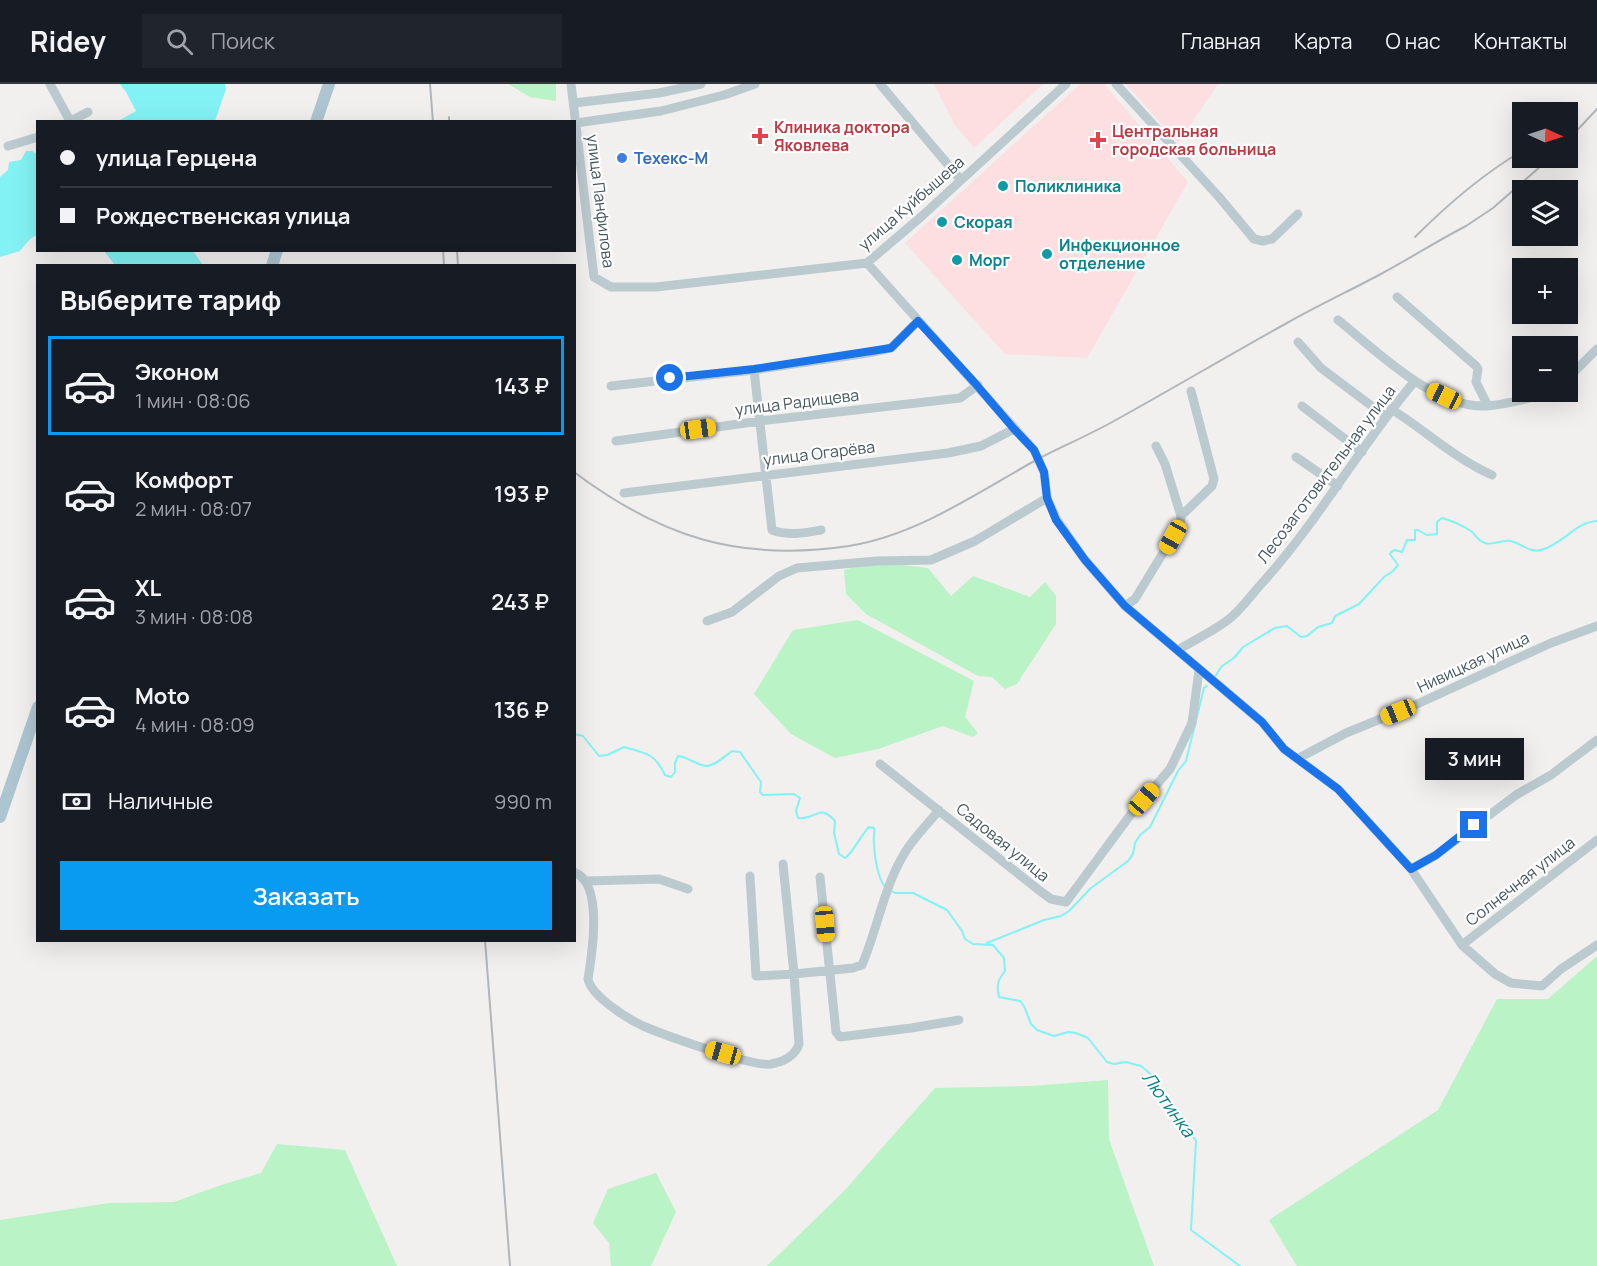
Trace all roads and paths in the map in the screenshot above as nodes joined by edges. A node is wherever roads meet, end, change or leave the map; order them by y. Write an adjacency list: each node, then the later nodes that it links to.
1 (50, 84): 11 (street)
2 (329, 84): 13 (main road)
3 (571, 84): 9 (street, улица Панфилова)
4 (701, 84): 9 (street)
5 (754, 84): 15 (street)
6 (880, 84): 18 (street)
7 (1066, 84): 18 (street, улица Куйбышева)
8 (1116, 84): 19 (street)
9 (574, 103): 14 (street, улица Панфилова)
10 (88, 112): 12 (street)
11 (68, 120)
12 (71, 120)
13 (317, 120)
14 (576, 120)
15 (576, 123): 21 (street, улица Панфилова)
16 (36, 138): 17 (street)
17 (8, 146)
18 (961, 180): 20 (street, улица Куйбышева)
19 (1298, 214)
20 (867, 263): 21 (street, улица Куйбышева); 24 (street)
21 (602, 283)
22 (1397, 297): 35 (street)
23 (1338, 320): 29 (street)
24 (918, 321): 28 (street); 30 (street)
25 (1298, 342): 36 (street)
26 (1597, 350): 27 (street)
27 (1578, 368)
28 (754, 369): 31 (street); 37 (street)
29 (1414, 382): 35 (street); 36 (street, Лесозаготовительная улица)
30 (978, 385): 37 (street, улица Радищева); 38 (street)
31 (610, 386)
32 (1191, 391): 48 (street)
33 (1512, 401): 35 (street)
34 (1302, 406): 41 (street)
35 (1488, 406)
36 (1388, 412): 41 (street, Лесозаготовительная улица); 44 (street)
37 (760, 421): 39 (street, улица Радищева); 43 (street)
38 (1014, 429): 43 (street, улица Огарёва); 47 (street)
39 (616, 441)
40 (1156, 446): 48 (street)
41 (1362, 452): 45 (street, Лесозаготовительная улица)
42 (1296, 457): 45 (street)
43 (765, 475): 46 (street, улица Огарёва); 49 (street)
44 (1492, 475)
45 (1338, 486): 53 (street, Лесозаготовительная улица)
46 (624, 493)
47 (1047, 498): 50 (street); 51 (street)
48 (1181, 516): 50 (street)
49 (821, 530)
50 (1125, 606): 53 (street)
51 (707, 621)
52 (1597, 626): 57 (street, Нивицкая улица)
53 (1178, 650): 54 (street)
54 (1199, 670): 57 (street); 59 (street, Садовая улица)
55 (36, 713): 60 (main road)
56 (1597, 740): 63 (street)
57 (1298, 759): 63 (street)
58 (880, 764): 59 (street, Садовая улица)
59 (939, 810): 71 (street)
60 (0, 817)
61 (1597, 840): 69 (street, Солнечная улица)
62 (783, 864): 72 (street)
63 (1411, 869): 69 (street)
64 (576, 873): 67 (street)
65 (750, 876): 72 (street)
66 (820, 877): 71 (street)
67 (587, 881): 68 (street); 72 (street)
68 (688, 888)
69 (1462, 945): 70 (street)
70 (1597, 945)
71 (829, 971): 72 (street); 73 (street)
72 (795, 974)
73 (959, 1020)

